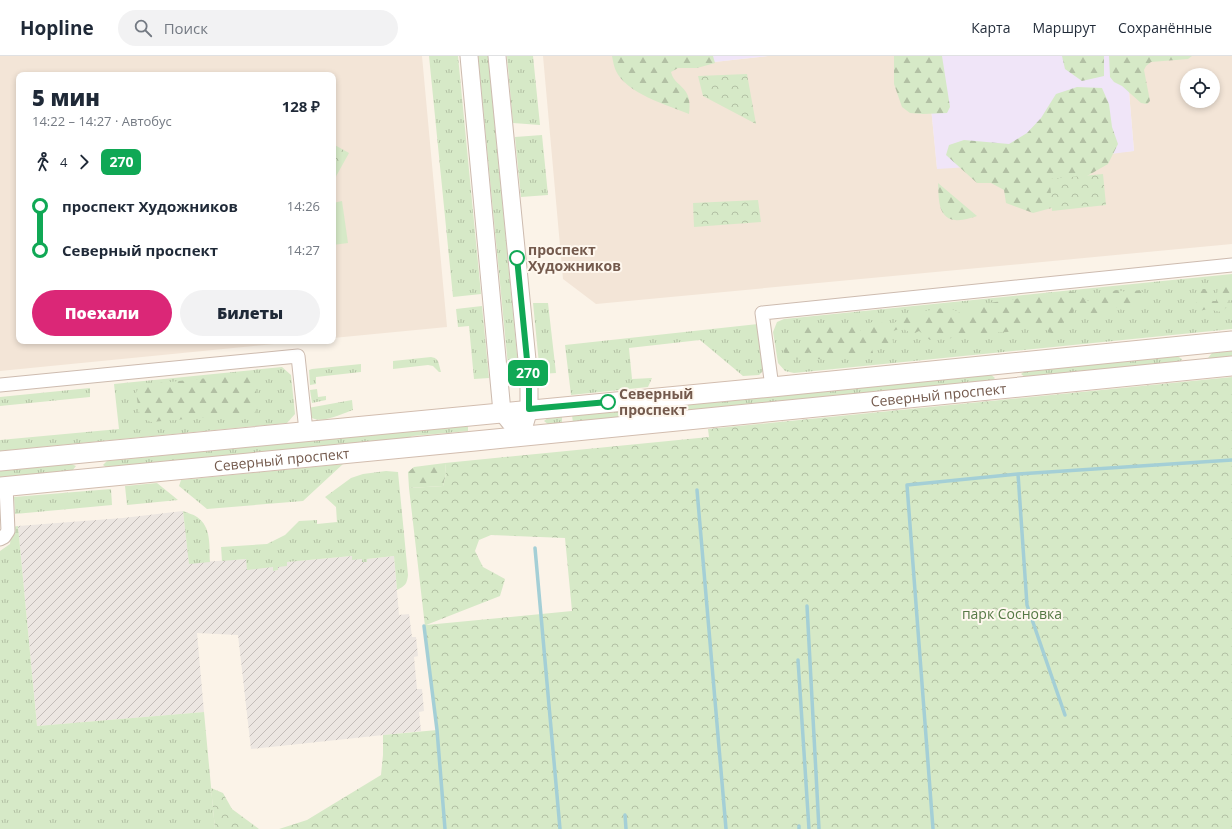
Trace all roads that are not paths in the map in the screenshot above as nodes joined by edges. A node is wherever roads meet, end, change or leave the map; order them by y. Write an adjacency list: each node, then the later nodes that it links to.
1 (469, 56): 13 (street)
2 (497, 56): 12 (street)
3 (1232, 265): 10 (street)
4 (1232, 341): 5 (main road, Северный проспект)
5 (1200, 344): 6 (main road, Северный проспект); 8 (main road)
6 (997, 364): 10 (main road, Северный проспект); 11 (main road)
7 (1232, 366): 8 (main road, Северный проспект)
8 (1203, 369): 11 (main road, Северный проспект)
9 (0, 385): 14 (street)
10 (772, 387): 12 (main road, Северный проспект)
11 (1000, 388): 15 (main road, Северный проспект)
12 (529, 409): 13 (main road, Северный проспект); 15 (street)
13 (502, 412): 14 (main road, Северный проспект); 15 (street)
14 (306, 431): 16 (main road, Северный проспект)
15 (521, 436): 17 (main road, Северный проспект)
16 (0, 460)
17 (3, 487): 18 (street)
18 (0, 539)

